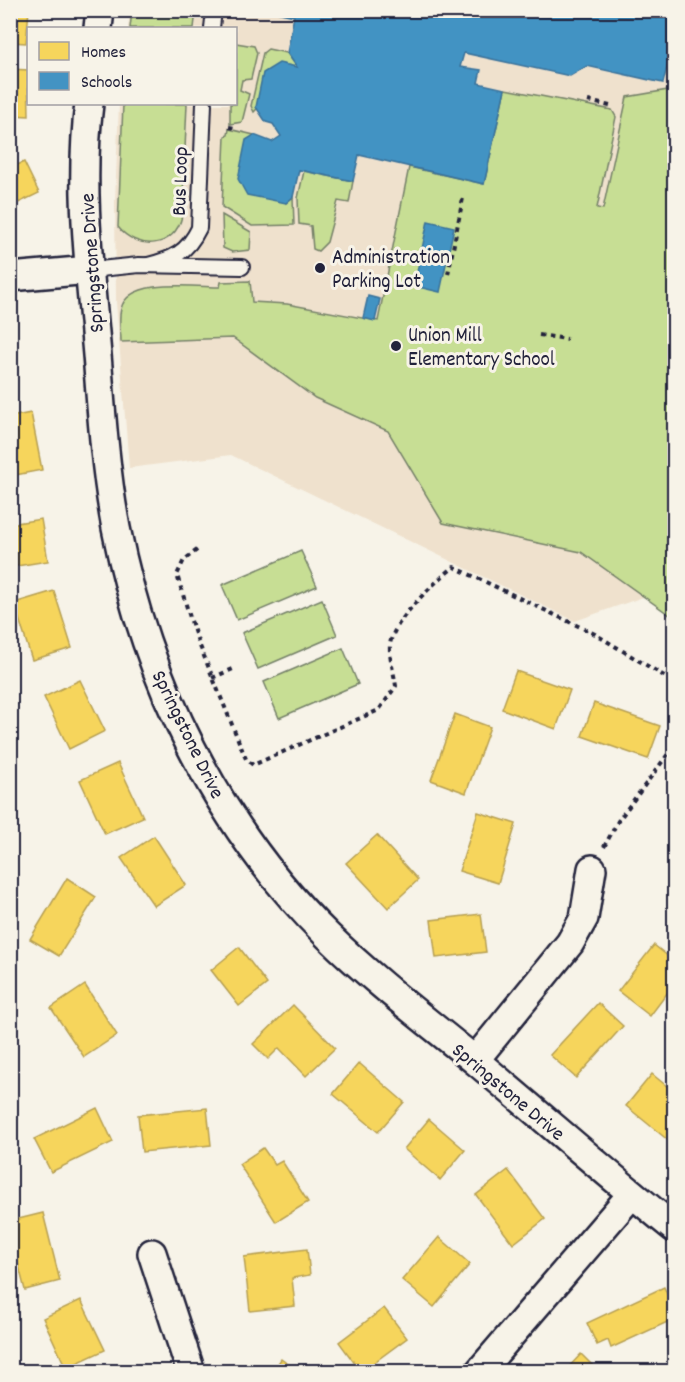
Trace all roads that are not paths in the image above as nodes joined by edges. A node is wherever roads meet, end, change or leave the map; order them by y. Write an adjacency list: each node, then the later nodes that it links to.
1 (100, 10): 3 (street)
2 (214, 10): 4 (lane)
3 (98, 27)
4 (212, 27)
5 (89, 105): 9 (street, Springstone Drive)
6 (204, 105): 7 (lane, Bus Loop)
7 (148, 265): 8 (lane); 9 (lane)
8 (242, 267)
9 (90, 270): 10 (street); 12 (street, Springstone Drive)
10 (10, 277)
11 (592, 869): 12 (street)
12 (475, 1060): 13 (street, Springstone Drive)
13 (632, 1194): 14 (street, Springstone Drive); 17 (street)
14 (675, 1228)
15 (152, 1253): 16 (street)
16 (191, 1371)
17 (479, 1371)

